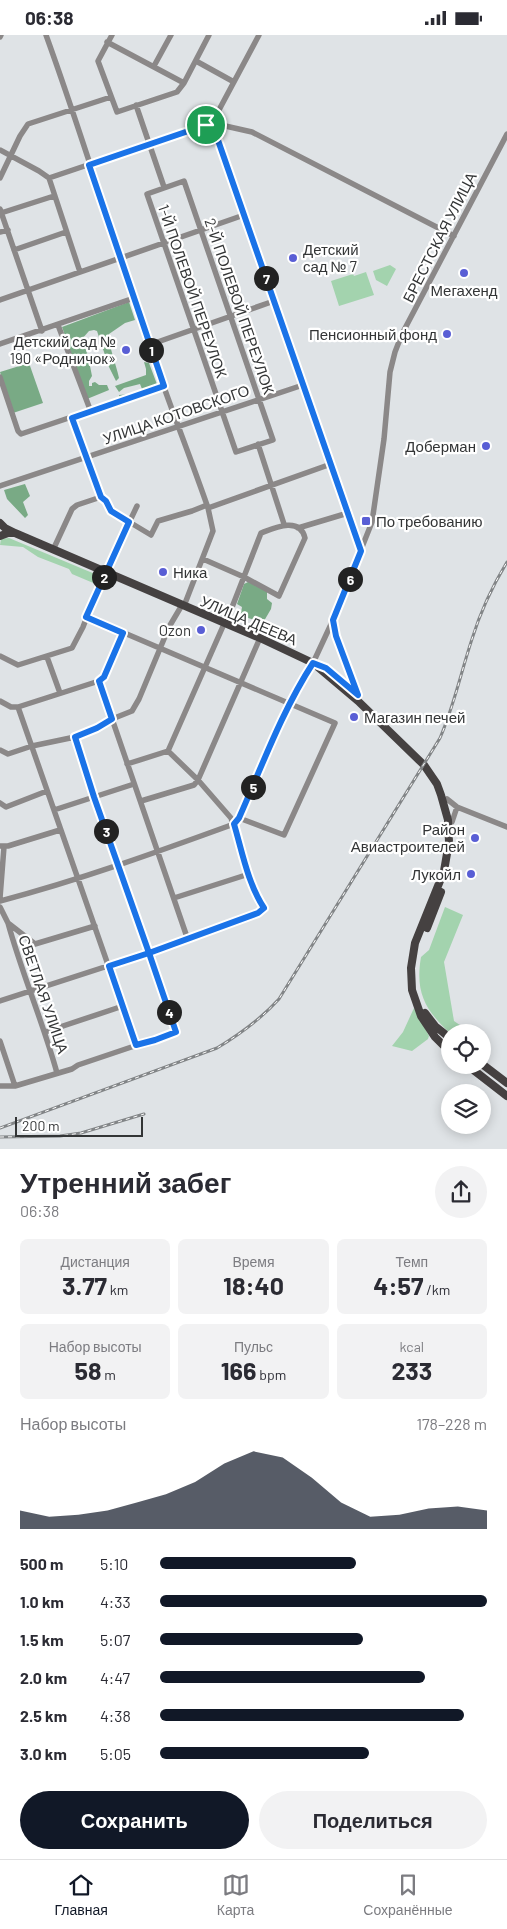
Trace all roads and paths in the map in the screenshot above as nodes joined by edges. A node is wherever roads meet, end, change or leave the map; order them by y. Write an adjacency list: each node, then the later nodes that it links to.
1 (46, 35): 13 (street)
2 (112, 35): 6 (street)
3 (171, 35): 8 (street)
4 (209, 35): 7 (street)
5 (259, 35): 9 (street)
6 (107, 42): 8 (street); 11 (street)
7 (196, 61): 9 (street); 10 (street)
8 (154, 66): 10 (street)
9 (234, 82): 14 (street)
10 (184, 83): 12 (street)
11 (111, 97): 12 (street); 13 (street)
12 (136, 105): 16 (street)
13 (73, 110): 18 (street); 19 (street)
14 (212, 123): 16 (street); 25 (street); 30 (street)
15 (507, 133): 30 (street, БРЕСТСКАЯ УЛИЦА)
16 (150, 144): 19 (street); 22 (street)
17 (0, 150): 18 (street)
18 (11, 155): 20 (street); 21 (street)
19 (89, 165): 21 (street); 33 (street)
20 (0, 178)
21 (49, 178): 23 (street)
22 (164, 187): 27 (street, 2-Й ПОЛЕВОЙ ПЕРЕУЛОК); 31 (street, 1-Й ПОЛЕВОЙ ПЕРЕУЛОК)
23 (54, 196): 24 (street); 29 (street)
24 (1, 211): 26 (street)
25 (244, 215): 27 (street); 38 (street)
26 (8, 230): 28 (street); 32 (street)
27 (201, 231): 31 (street); 39 (street, 2-Й ПОЛЕВОЙ ПЕРЕУЛОК)
28 (0, 232)
29 (66, 232): 32 (street); 34 (street)
30 (454, 236): 70 (street, БРЕСТСКАЯ УЛИЦА)
31 (164, 245): 33 (street); 41 (street, 1-Й ПОЛЕВОЙ ПЕРЕУЛОК)
32 (14, 250): 35 (street)
33 (121, 258): 34 (street); 36 (street)
34 (80, 272): 35 (street)
35 (29, 291): 37 (street); 42 (street)
36 (134, 298): 40 (street); 44 (street)
37 (0, 300)
38 (274, 301): 39 (street); 46 (street)
39 (231, 317): 41 (street); 49 (street, 2-Й ПОЛЕВОЙ ПЕРЕУЛОК)
40 (58, 325): 42 (street); 50 (street)
41 (193, 330): 44 (street); 51 (street, 1-Й ПОЛЕВОЙ ПЕРЕУЛОК)
42 (42, 331): 43 (street)
43 (0, 344)
44 (149, 345): 47 (street)
45 (0, 377): 48 (street)
46 (303, 385): 49 (street, УЛИЦА КОТОВСКОГО); 56 (street)
47 (164, 386): 50 (street); 53 (street)
48 (3, 393): 52 (street)
49 (259, 400): 51 (street, УЛИЦА КОТОВСКОГО); 54 (street, 2-Й ПОЛЕВОЙ ПЕРЕУЛОК)
50 (91, 412): 52 (street)
51 (222, 413): 53 (street, УЛИЦА КОТОВСКОГО); 54 (street, 1-Й ПОЛЕВОЙ ПЕРЕУЛОК)
52 (72, 418): 55 (street)
53 (180, 427): 55 (street, УЛИЦА КОТОВСКОГО); 61 (street)
54 (258, 444): 57 (street)
55 (87, 457): 58 (street, УЛИЦА КОТОВСКОГО); 59 (street)
56 (331, 464): 57 (street); 62 (street)
57 (270, 484): 61 (street); 65 (street)
58 (0, 486)
59 (101, 497): 63 (street); 69 (street)
60 (137, 506): 63 (street)
61 (207, 506): 63 (street); 71 (street)
62 (348, 513): 66 (street); 70 (street)
63 (129, 522): 72 (street)
64 (0, 523): 67 (main road, УЛИЦА ДЕЕВА)
65 (284, 524): 66 (street); 73 (street)
66 (298, 528): 73 (street)
67 (15, 533): 68 (main road); 69 (main road, УЛИЦА ДЕЕВА)
68 (0, 536)
69 (53, 550): 72 (main road, УЛИЦА ДЕЕВА)
70 (361, 551): 77 (street, БРЕСТСКАЯ УЛИЦА)
71 (203, 559): 73 (street); 74 (street)
72 (106, 573): 74 (main road, УЛИЦА ДЕЕВА); 76 (street)
73 (244, 577): 75 (street)
74 (183, 606): 78 (main road, УЛИЦА ДЕЕВА); 81 (street)
75 (229, 615)
76 (86, 617): 79 (street); 83 (street)
77 (333, 620): 84 (street, БРЕСТСКАЯ УЛИЦА); 89 (street)
78 (224, 624): 80 (main road, УЛИЦА ДЕЕВА); 85 (street)
79 (123, 633): 81 (street); 86 (street)
80 (260, 638): 84 (main road, УЛИЦА ДЕЕВА); 87 (street)
81 (160, 647): 85 (street); 93 (street)
82 (0, 656): 83 (street)
83 (47, 657): 88 (street)
84 (313, 663): 89 (main road); 91 (street, БРЕСТСКАЯ УЛИЦА); 132 (main road, УЛИЦА ДЕЕВА)
85 (205, 668): 87 (street); 97 (street)
86 (99, 681): 88 (street); 93 (street)
87 (241, 683): 91 (street); 99 (street)
88 (60, 693): 92 (street)
89 (358, 695): 103 (main road)
90 (0, 701): 92 (street)
91 (289, 704): 108 (street, БРЕСТСКАЯ УЛИЦА); 108 (street)
92 (18, 707): 95 (street)
93 (112, 719): 94 (street); 98 (street)
94 (75, 737): 95 (street); 102 (street)
95 (32, 746): 96 (street); 101 (street)
96 (0, 750)
97 (168, 751): 98 (street); 99 (street)
98 (127, 764): 100 (street)
99 (198, 780): 104 (street); 110 (street)
100 (134, 784): 102 (street); 104 (street)
101 (47, 791): 105 (street); 107 (street)
102 (94, 797): 107 (street); 115 (street)
103 (447, 799): 106 (street); 109 (main road)
104 (141, 801): 114 (street)
105 (0, 803)
106 (457, 807): 109 (street); 111 (street)
107 (54, 810): 112 (street)
108 (239, 818): 110 (street, БРЕСТСКАЯ УЛИЦА)
109 (452, 822): 129 (main road)
110 (234, 824): 114 (street); 116 (street)
111 (507, 827)
112 (60, 830): 113 (street); 117 (street)
113 (2, 846): 119 (street)
114 (157, 852): 115 (street); 118 (street)
115 (118, 865): 117 (street); 124 (street)
116 (249, 874): 118 (street); 123 (street)
117 (77, 879): 119 (street); 122 (street)
118 (174, 898): 123 (street)
119 (0, 899)
120 (0, 907): 121 (street, СВЕТЛАЯ УЛИЦА)
121 (8, 923): 122 (street); 126 (street, СВЕТЛАЯ УЛИЦА)
122 (95, 926): 125 (street)
123 (188, 940): 124 (street)
124 (149, 953): 125 (street); 133 (street)
125 (109, 966): 126 (street); 128 (street)
126 (30, 991): 127 (street); 130 (street, СВЕТЛАЯ УЛИЦА)
127 (0, 1001)
128 (123, 1006): 130 (street); 133 (street)
129 (441, 1031)
130 (46, 1032): 135 (street, СВЕТЛАЯ УЛИЦА)
131 (0, 1041): 138 (street)
132 (441, 1044)
133 (136, 1045): 135 (street)
134 (491, 1071): 137 (main road)
135 (57, 1073): 138 (street)
136 (479, 1074): 140 (main road)
137 (507, 1083)
138 (15, 1086): 139 (street)
139 (0, 1087)
140 (507, 1096)

